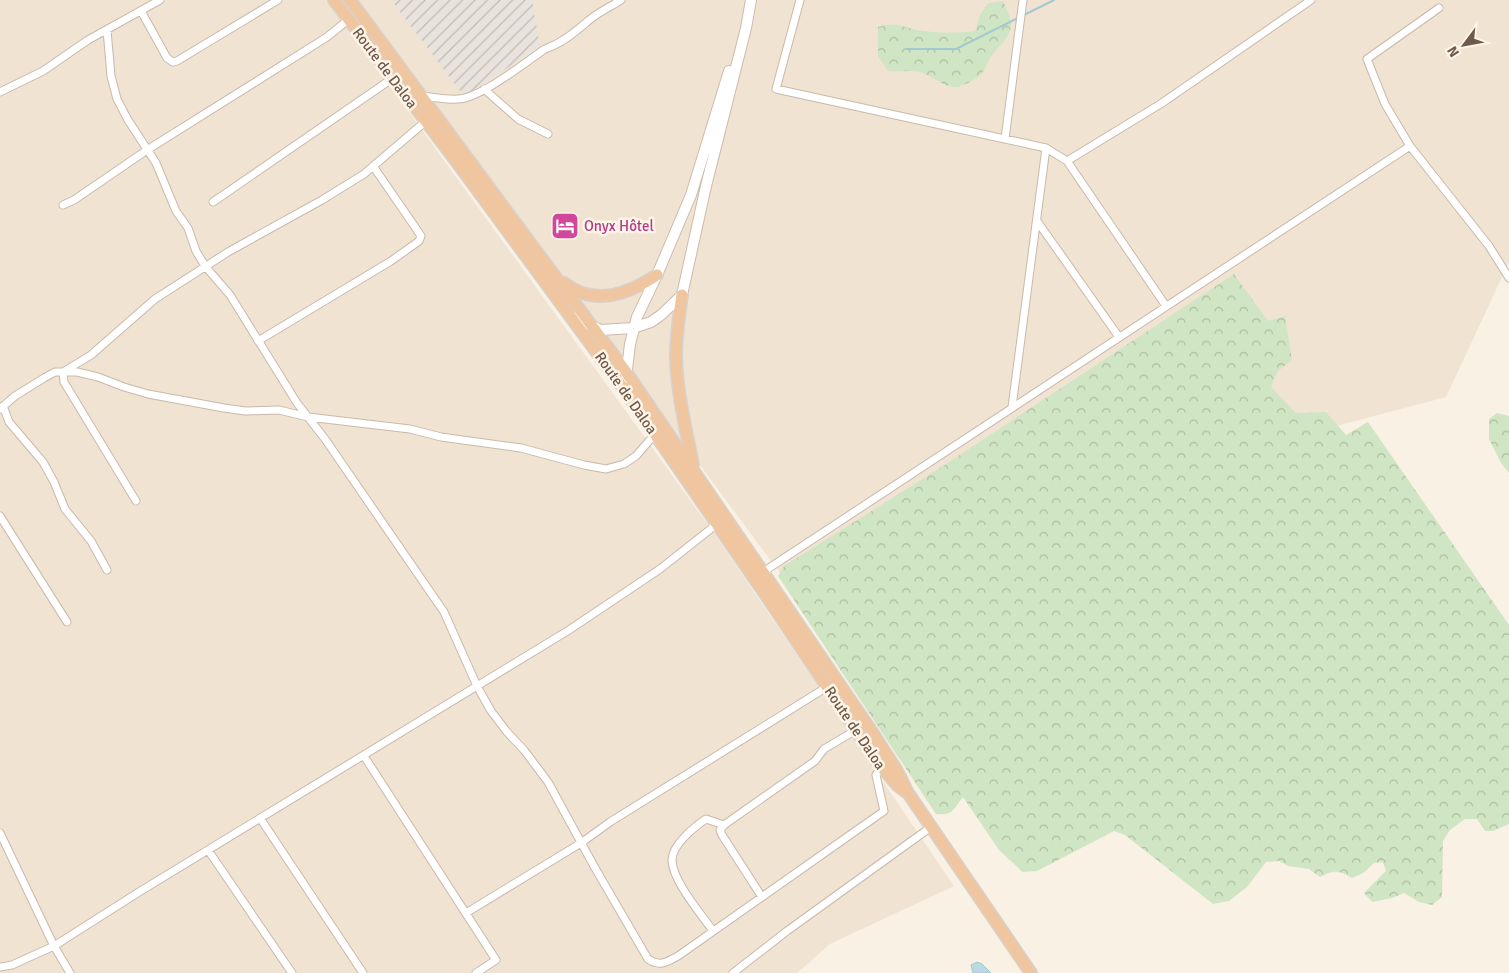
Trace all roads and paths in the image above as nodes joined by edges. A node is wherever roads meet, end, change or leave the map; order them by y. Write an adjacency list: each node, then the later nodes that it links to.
1 (160, 0): 11 (street)
2 (278, 0): 11 (street)
3 (334, 0): 13 (highway, Route de Daloa)
4 (350, 0): 18 (highway, Route de Daloa)
5 (621, 0): 16 (street)
6 (751, 0): 12 (main road)
7 (800, 0): 21 (street)
8 (1023, 0): 21 (street)
9 (1311, 0): 25 (street)
10 (1439, 8): 22 (street)
11 (141, 11): 14 (street)
12 (747, 15): 31 (main road); 34 (main road)
13 (348, 20): 15 (highway, Route de Daloa); 24 (street)
14 (106, 30): 17 (street); 24 (street)
15 (393, 78): 19 (highway, Route de Daloa); 27 (street)
16 (484, 89): 18 (street); 20 (street)
17 (0, 92)
18 (422, 96): 32 (highway, Route de Daloa)
19 (426, 121): 26 (street); 36 (highway, Route de Daloa)
20 (548, 134)
21 (1005, 139): 23 (street)
22 (1410, 146): 33 (street); 35 (street)
23 (1046, 148): 25 (street); 29 (street)
24 (147, 150): 28 (street); 30 (street)
25 (1067, 161): 35 (street)
26 (373, 166): 30 (street); 40 (street)
27 (213, 202)
28 (62, 205)
29 (1036, 221): 39 (street); 45 (street)
30 (205, 266): 40 (street); 41 (street)
31 (657, 275): 32 (highway); 38 (main road)
32 (556, 276): 37 (highway, Route de Daloa)
33 (1509, 278)
34 (682, 295): 38 (main road); 48 (highway)
35 (1166, 306): 39 (street)
36 (572, 317): 37 (main road); 43 (highway, Route de Daloa)
37 (594, 327): 38 (main road); 42 (highway, Route de Daloa)
38 (633, 328): 42 (main road)
39 (1119, 337): 45 (street)
40 (258, 341): 46 (street)
41 (63, 372): 44 (street); 46 (street); 49 (street)
42 (626, 372): 43 (main road); 48 (highway, Route de Daloa)
43 (626, 392): 47 (highway, Route de Daloa)
44 (2, 408): 52 (street)
45 (1012, 408): 53 (street)
46 (308, 418): 47 (street); 55 (street)
47 (656, 434): 51 (highway, Route de Daloa)
48 (694, 471): 53 (highway, Route de Daloa)
49 (136, 501)
50 (0, 516): 54 (street)
51 (717, 524): 55 (street); 56 (highway, Route de Daloa)
52 (107, 570)
53 (763, 572): 60 (highway, Route de Daloa)
54 (67, 622)
55 (477, 686): 58 (street); 65 (street)
56 (827, 687): 57 (highway, Route de Daloa); 65 (street)
57 (856, 730): 59 (highway, Route de Daloa); 62 (street)
58 (364, 756): 61 (street); 68 (street)
59 (881, 767): 60 (highway, Route de Daloa); 67 (street)
60 (908, 793): 63 (highway)
61 (260, 818): 66 (street); 74 (street)
62 (724, 825): 67 (street); 69 (street)
63 (931, 827): 76 (street); 77 (highway)
64 (0, 834): 70 (street)
65 (581, 843): 68 (street); 69 (street)
66 (208, 850): 70 (street); 73 (street)
67 (762, 897): 69 (street)
68 (466, 913): 75 (street)
69 (713, 931)
70 (54, 946): 71 (street); 72 (street)
71 (0, 968)
72 (70, 973)
73 (292, 973)
74 (363, 973)
75 (476, 973)
76 (734, 973)
77 (1031, 973)

